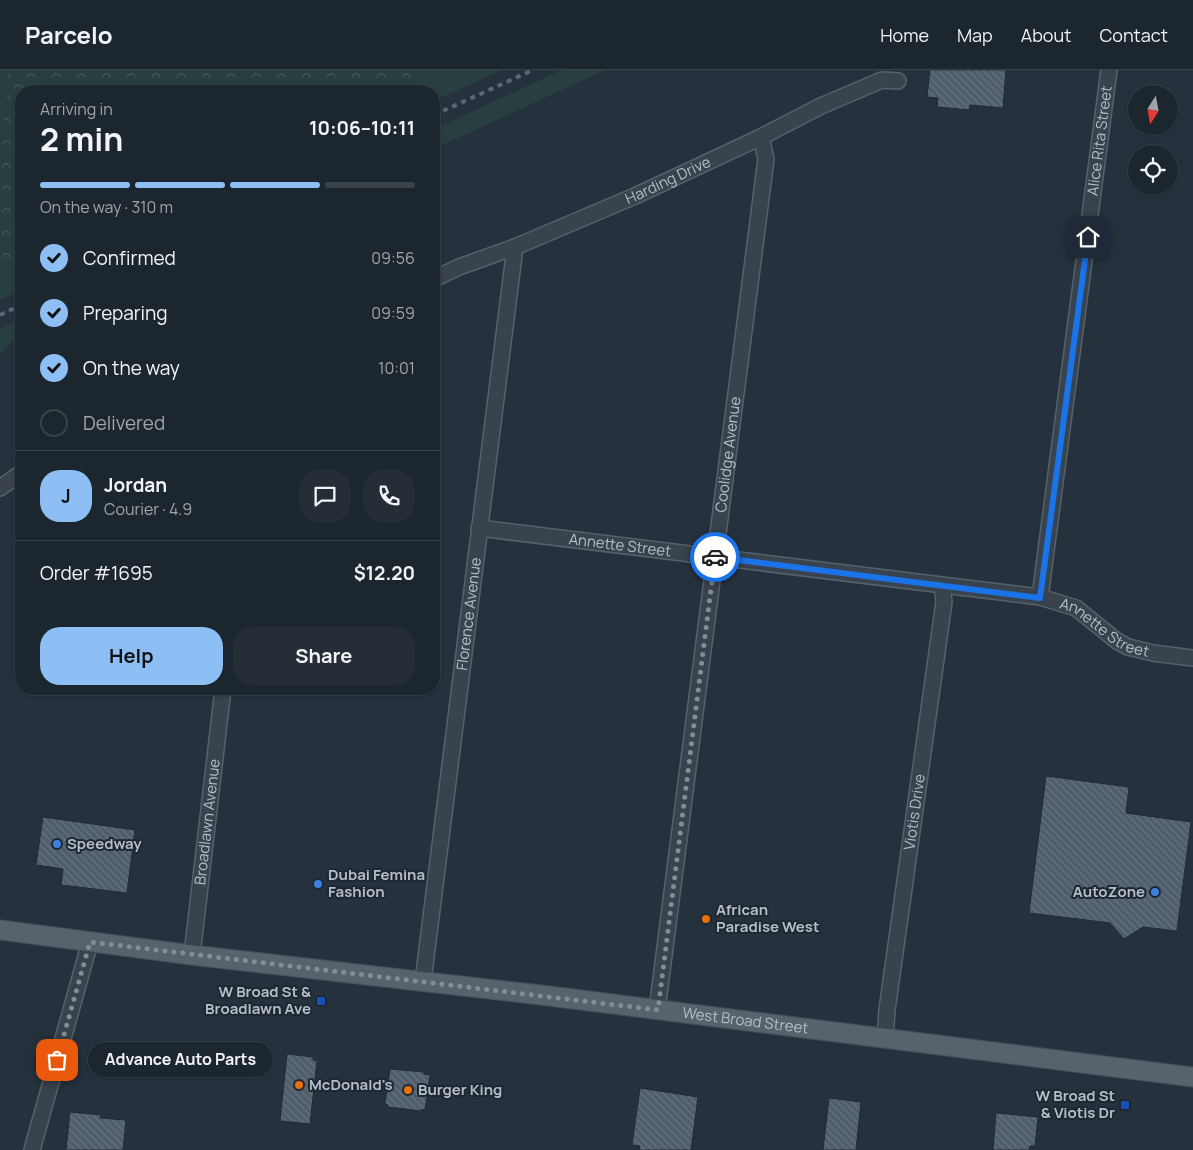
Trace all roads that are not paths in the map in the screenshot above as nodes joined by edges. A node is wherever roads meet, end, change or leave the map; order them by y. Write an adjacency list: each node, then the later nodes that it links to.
1 (1109, 70): 11 (street, Alice Rita Street)
2 (898, 81): 3 (street, Harding Drive)
3 (761, 137): 4 (street, Harding Drive); 9 (street, Coolidge Avenue)
4 (515, 247): 5 (street, Harding Drive); 8 (street, Florence Avenue)
5 (440, 276)
6 (15, 477): 7 (street)
7 (0, 488)
8 (479, 528): 9 (street, Annette Street); 17 (street, Florence Avenue)
9 (715, 557): 10 (street, Annette Street); 18 (street, Coolidge Avenue)
10 (942, 586): 11 (street, Annette Street); 19 (street, Viotis Drive)
11 (1040, 598): 12 (street, Annette Street)
12 (1193, 658)
13 (222, 695): 16 (street, Broadlawn Avenue)
14 (0, 930): 15 (main road, West Broad Street)
15 (90, 942): 16 (main road, West Broad Street); 21 (street)
16 (192, 954): 17 (main road, West Broad Street)
17 (423, 981): 18 (main road, West Broad Street)
18 (658, 1010): 19 (main road, West Broad Street)
19 (885, 1039): 20 (main road, West Broad Street)
20 (1193, 1077)
21 (32, 1150)

